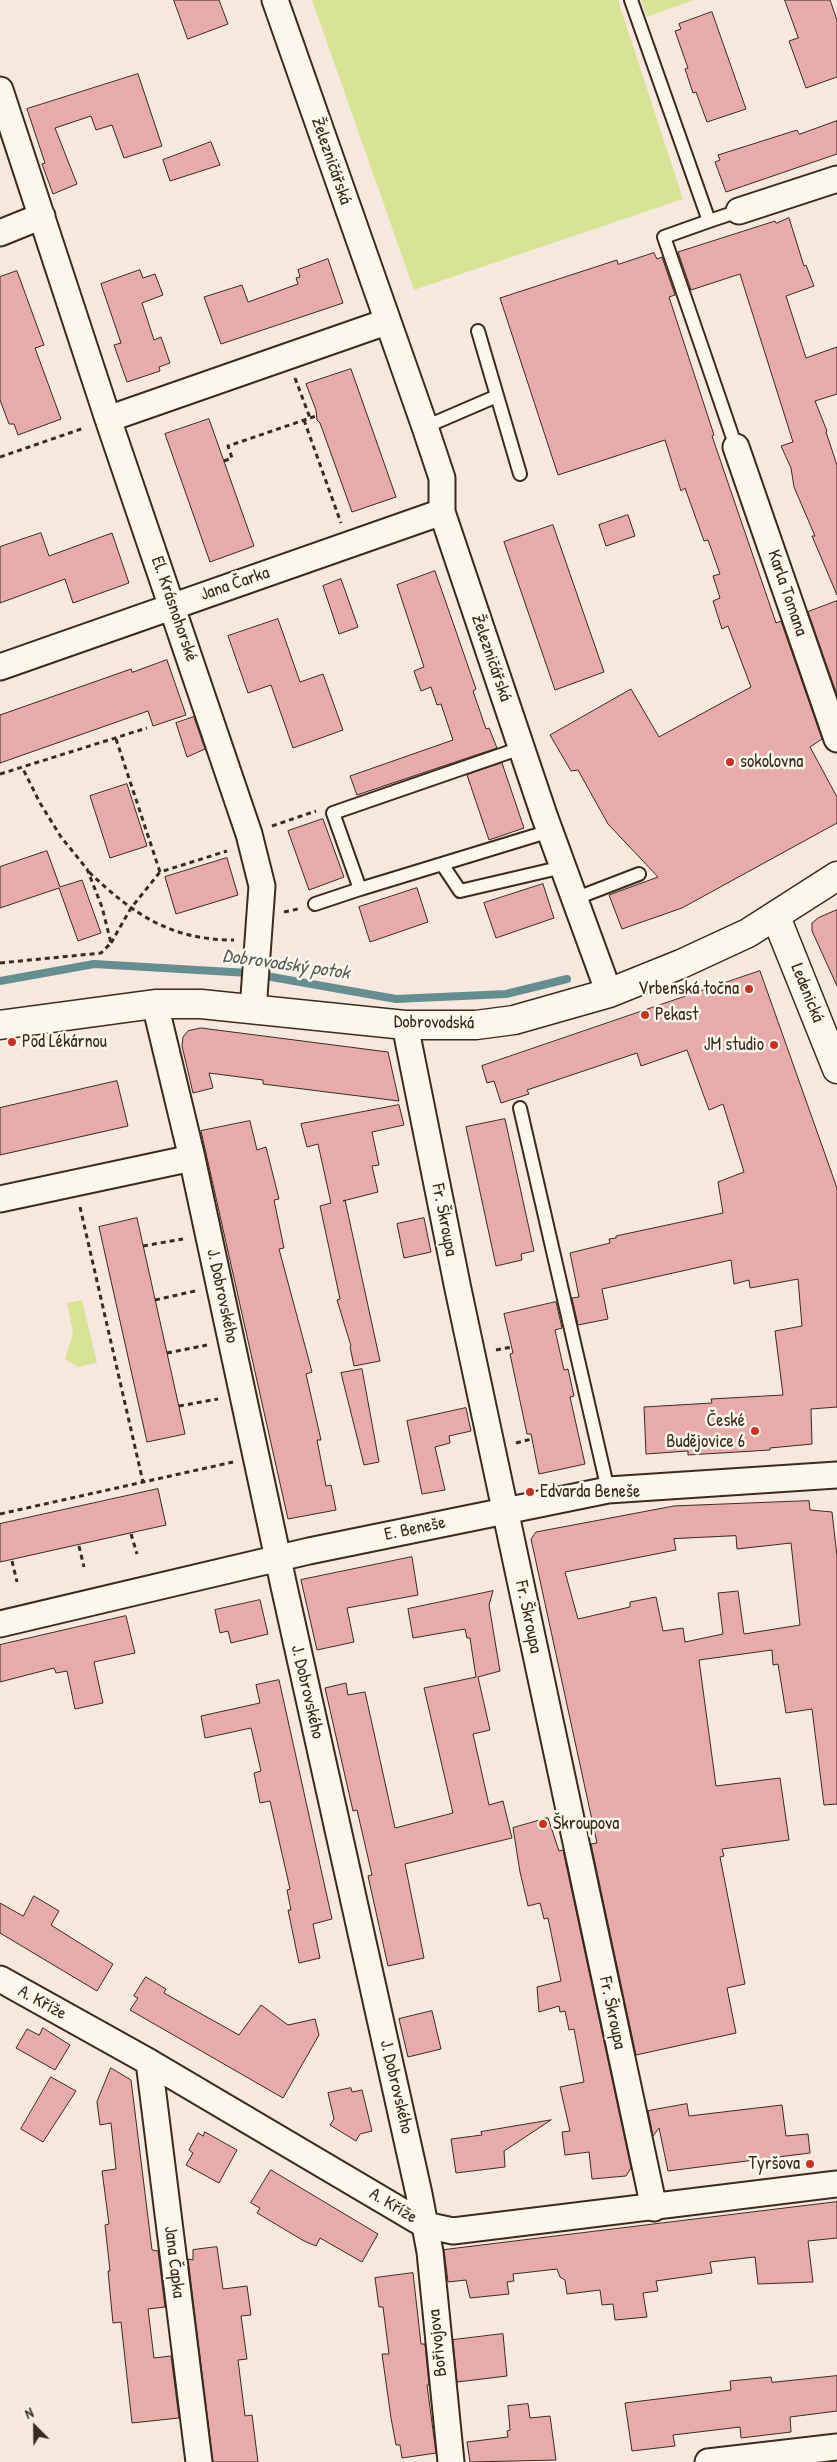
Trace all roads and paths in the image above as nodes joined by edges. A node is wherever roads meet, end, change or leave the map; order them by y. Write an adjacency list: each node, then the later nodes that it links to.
1 (275, 0): 9 (street, Železničářská)
2 (631, 0): 7 (lane)
3 (0, 90): 6 (street, El. Krásnohorské)
4 (837, 179): 5 (street)
5 (739, 211): 7 (lane)
6 (42, 216): 8 (street); 15 (street, El. Krásnohorské)
7 (708, 221): 18 (lane)
8 (0, 233)
9 (386, 322): 11 (street); 17 (street, Železničářská)
10 (478, 331): 12 (lane)
11 (287, 357): 14 (path); 15 (street)
12 (497, 396): 17 (lane); 21 (lane)
13 (316, 416): 14 (path)
14 (310, 418): 16 (path)
15 (108, 420): 19 (path); 24 (street, El. Krásnohorské)
16 (304, 420): 20 (path); 23 (path)
17 (425, 427): 22 (street, Železničářská)
18 (736, 447): 27 (street, Karla Tomana)
19 (0, 457)
20 (224, 461)
21 (520, 474)
22 (442, 512): 23 (street, Jana Čarka); 29 (street, Železničářská)
23 (349, 544): 24 (street, Jana Čarka)
24 (173, 605): 25 (street, Jana Čarka); 34 (street, El. Krásnohorské)
25 (0, 667)
26 (147, 728): 28 (path)
27 (837, 738)
28 (116, 739): 30 (path); 39 (path)
29 (521, 748): 32 (lane); 33 (street, Železničářská)
30 (22, 767): 31 (path); 38 (path)
31 (0, 774)
32 (333, 813): 34 (path); 42 (lane)
33 (550, 831): 36 (lane); 37 (street, Železničářská)
34 (249, 834): 48 (street, El. Krásnohorské)
35 (227, 852): 39 (path)
36 (442, 864): 37 (lane); 42 (lane)
37 (563, 867): 43 (street, Železničářská)
38 (87, 870): 45 (path); 47 (path)
39 (160, 872): 45 (path)
40 (638, 874): 43 (lane)
41 (837, 876): 46 (main road, Dobrovodská)
42 (360, 889): 44 (lane)
43 (574, 899): 50 (street, Železničářská)
44 (315, 904)
45 (131, 908): 47 (path); 48 (path)
46 (776, 917): 50 (main road, Dobrovodská); 55 (main road, Ledenická)
47 (111, 943): 49 (path)
48 (257, 950): 51 (street, El. Krásnohorské)
49 (0, 963)
50 (610, 993): 54 (main road, Dobrovodská)
51 (254, 999): 52 (main road, Dobrovodská); 54 (main road, Dobrovodská)
52 (155, 1004): 53 (main road, Dobrovodská); 57 (street, J. Dobrovského)
53 (0, 1025)
54 (405, 1025): 76 (street, Fr. Škroupa)
55 (837, 1069)
56 (520, 1108): 75 (lane)
57 (192, 1158): 58 (street); 81 (street, J. Dobrovského)
58 (74, 1182): 59 (street); 74 (path)
59 (0, 1199)
60 (184, 1238): 61 (path)
61 (143, 1246)
62 (196, 1291): 63 (path)
63 (155, 1300)
64 (208, 1345): 67 (path)
65 (512, 1347): 66 (path)
66 (488, 1352)
67 (167, 1353)
68 (220, 1398): 69 (path)
69 (179, 1406)
70 (532, 1440): 71 (path)
71 (508, 1444)
72 (234, 1462): 74 (path)
73 (837, 1476): 75 (street, E. Beneše)
74 (143, 1482): 77 (path)
75 (608, 1490): 76 (street, E. Beneše)
76 (506, 1510): 81 (street, E. Beneše); 89 (street, Fr. Škroupa)
77 (0, 1514)
78 (132, 1534): 80 (path)
79 (79, 1546): 83 (path)
80 (137, 1554)
81 (278, 1558): 85 (street, E. Beneše); 90 (street, J. Dobrovského)
82 (12, 1561): 84 (path)
83 (84, 1566)
84 (17, 1582)
85 (0, 1624)
86 (0, 1980): 87 (street, A. Kříže)
87 (149, 2062): 90 (street, A. Kříže); 92 (street, Jana Čapka)
88 (837, 2184): 89 (street, A. Kříže)
89 (654, 2208): 90 (street, A. Kříže)
90 (425, 2225): 93 (street, Bořivojova)
91 (837, 2447): 94 (street)
92 (199, 2462)
93 (451, 2462)
94 (709, 2462)

